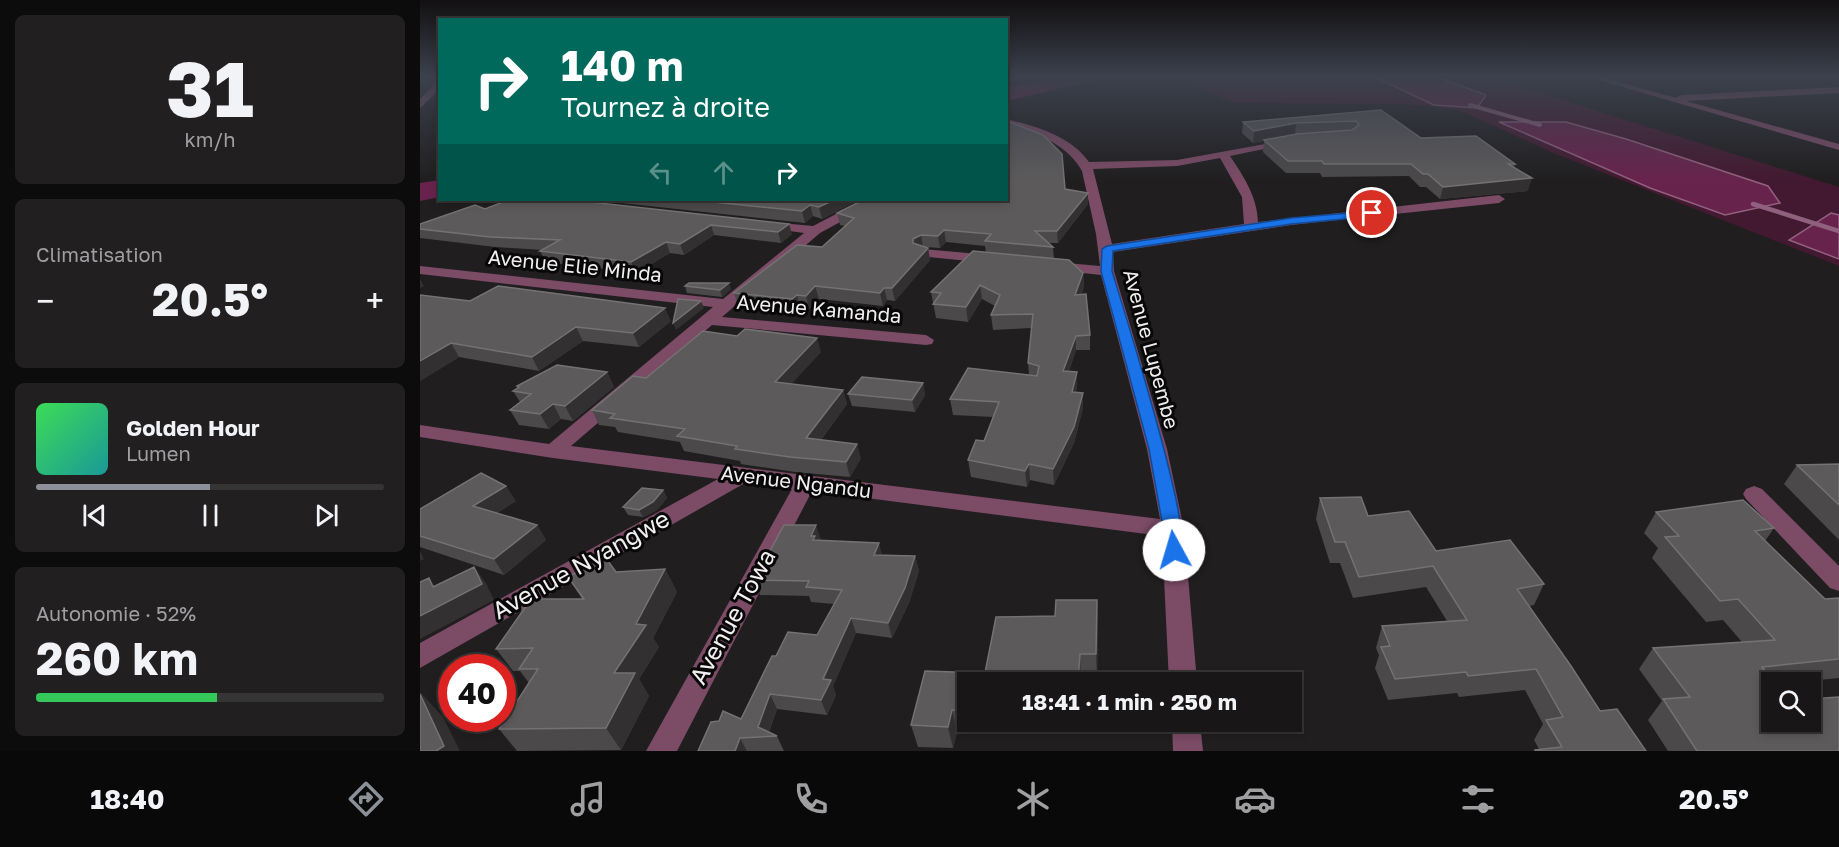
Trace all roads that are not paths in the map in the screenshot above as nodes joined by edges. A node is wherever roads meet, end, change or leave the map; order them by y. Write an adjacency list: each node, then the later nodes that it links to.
1 (1713, 111): 4 (street)
2 (1009, 124): 6 (street)
3 (1295, 140): 5 (street)
4 (1839, 147)
5 (1223, 154): 6 (street); 12 (street)
6 (1085, 166): 14 (street, Avenue Lupembe)
7 (1499, 199): 12 (street)
8 (558, 201): 10 (street)
9 (869, 201): 13 (street)
10 (595, 205)
11 (746, 222): 13 (street)
12 (1251, 228): 14 (street)
13 (815, 230): 20 (street)
14 (1107, 249): 19 (street, Avenue Lupembe)
15 (923, 253): 16 (street)
16 (1004, 261)
17 (1038, 264): 19 (street)
18 (420, 270): 20 (street, Avenue Elie Minda)
19 (1107, 271): 28 (street, Avenue Lupembe)
20 (725, 304): 21 (street)
21 (707, 320): 22 (street, Avenue Kamanda); 24 (street)
22 (927, 340)
23 (420, 431): 24 (street, Avenue Ngandu)
24 (553, 451): 25 (street, Avenue Ngandu)
25 (742, 475): 26 (street, Avenue Ngandu); 30 (street, Avenue Nyangwe)
26 (806, 483): 28 (street, Avenue Ngandu); 33 (street, Avenue Towa)
27 (1754, 494): 29 (street)
28 (1173, 528): 31 (street, Avenue Lupembe)
29 (1839, 581)
30 (420, 656)
31 (1182, 672)
32 (1187, 732): 34 (street)
33 (661, 751)
34 (1188, 751)

